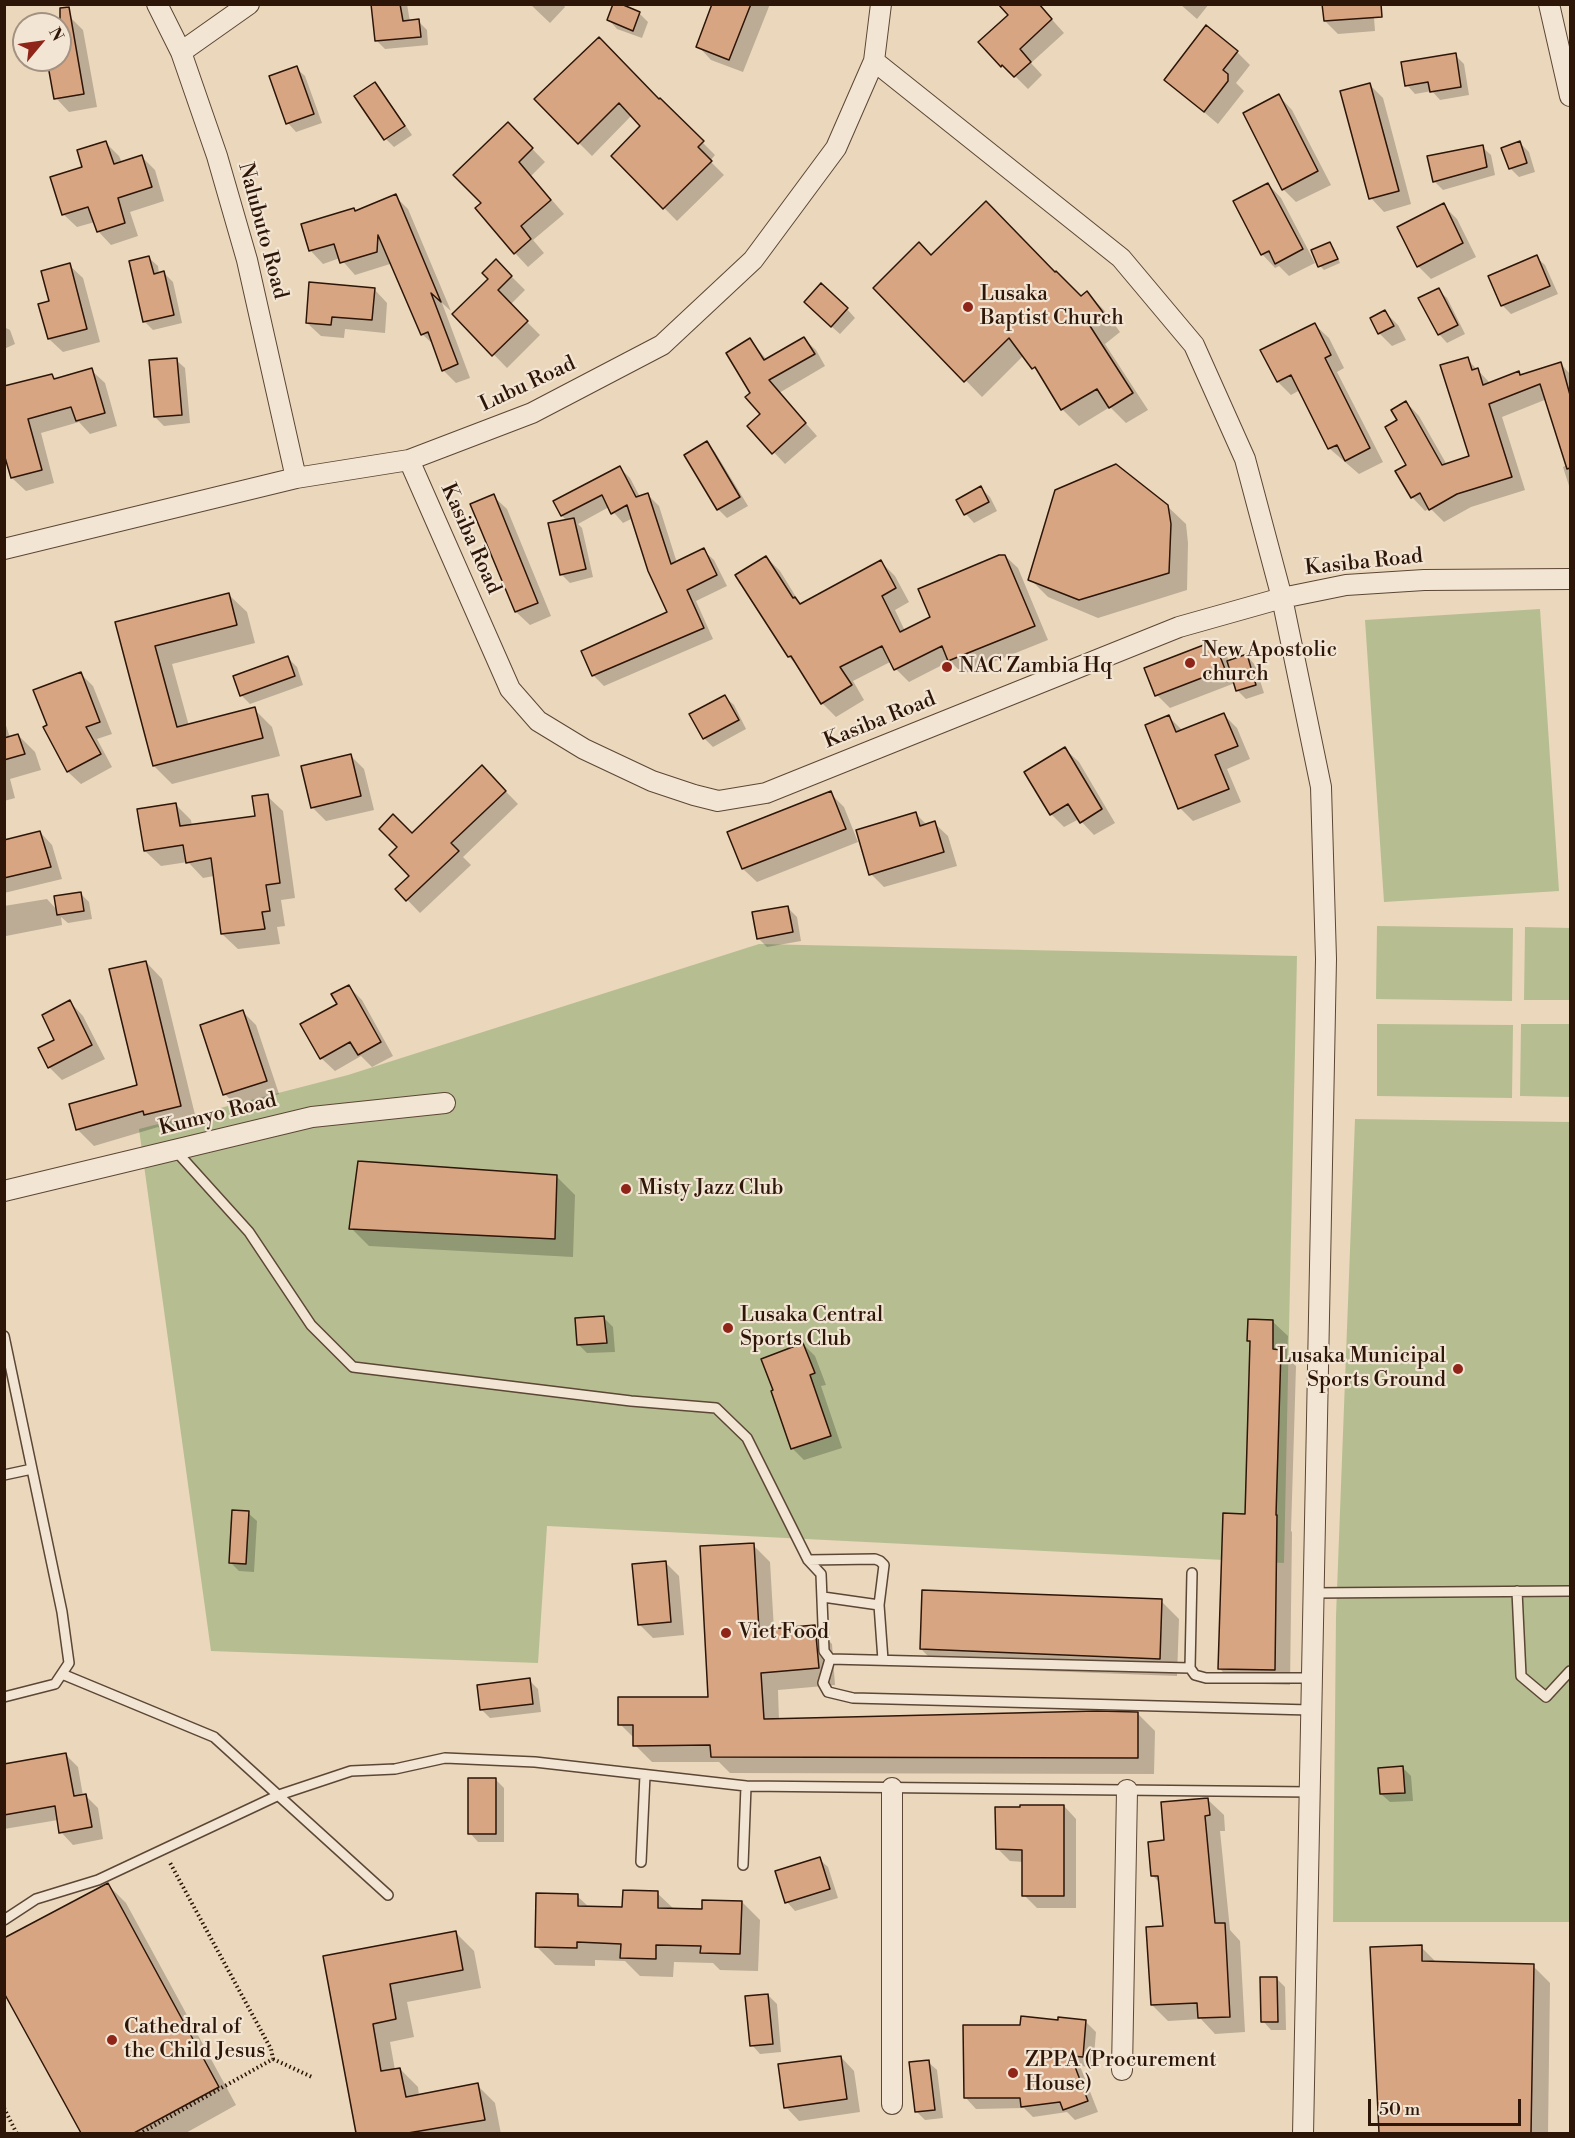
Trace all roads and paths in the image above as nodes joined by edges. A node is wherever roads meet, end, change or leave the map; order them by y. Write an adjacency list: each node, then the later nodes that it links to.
1 (156, 4): 5 (street, Nalubuto Road)
2 (249, 4): 5 (street)
3 (881, 4): 6 (street, Lubu Road)
4 (1549, 4): 7 (street)
5 (181, 52): 9 (street, Nalubuto Road)
6 (874, 61): 8 (street, Lubu Road); 12 (street)
7 (1570, 96)
8 (409, 460): 9 (street, Lubu Road); 12 (street, Kasiba Road)
9 (296, 478): 10 (street, Lubu Road)
10 (4, 549)
11 (1570, 579): 12 (street, Kasiba Road)
12 (1282, 597): 23 (street)
13 (445, 1103): 14 (street, Kumyo Road)
14 (175, 1150): 15 (street, Kumyo Road); 19 (lane)
15 (4, 1191)
16 (4, 1336): 17 (lane)
17 (32, 1469): 18 (lane); 31 (lane)
18 (4, 1475)
19 (808, 1560): 24 (lane); 26 (lane)
20 (1192, 1573): 29 (lane)
21 (1516, 1591): 22 (lane); 23 (lane); 30 (lane)
22 (1570, 1591): 25 (lane)
23 (1313, 1593): 32 (street)
24 (823, 1597): 26 (lane); 27 (lane)
25 (1570, 1602)
26 (879, 1605): 28 (lane)
27 (830, 1659): 28 (lane); 34 (lane)
28 (884, 1660): 29 (lane)
29 (1190, 1668): 32 (lane)
30 (1570, 1671)
31 (62, 1674): 33 (lane); 40 (lane)
32 (1311, 1678): 34 (street)
33 (4, 1697)
34 (1310, 1710): 39 (street)
35 (645, 1775): 36 (lane); 40 (lane); 42 (lane)
36 (746, 1786): 37 (lane); 43 (lane)
37 (892, 1788): 38 (lane); 49 (street)
38 (1127, 1790): 39 (lane); 47 (street)
39 (1311, 1792): 53 (street)
40 (279, 1795): 41 (lane); 44 (lane)
41 (163, 1849): 45 (lane); 46 (path)
42 (641, 1862)
43 (742, 1865)
44 (388, 1895)
45 (4, 1920)
46 (273, 2059): 48 (path); 52 (path)
47 (1122, 2070)
48 (312, 2077)
49 (892, 2104)
50 (4, 2108): 51 (path)
51 (17, 2133)
52 (140, 2133)
53 (1303, 2133)

